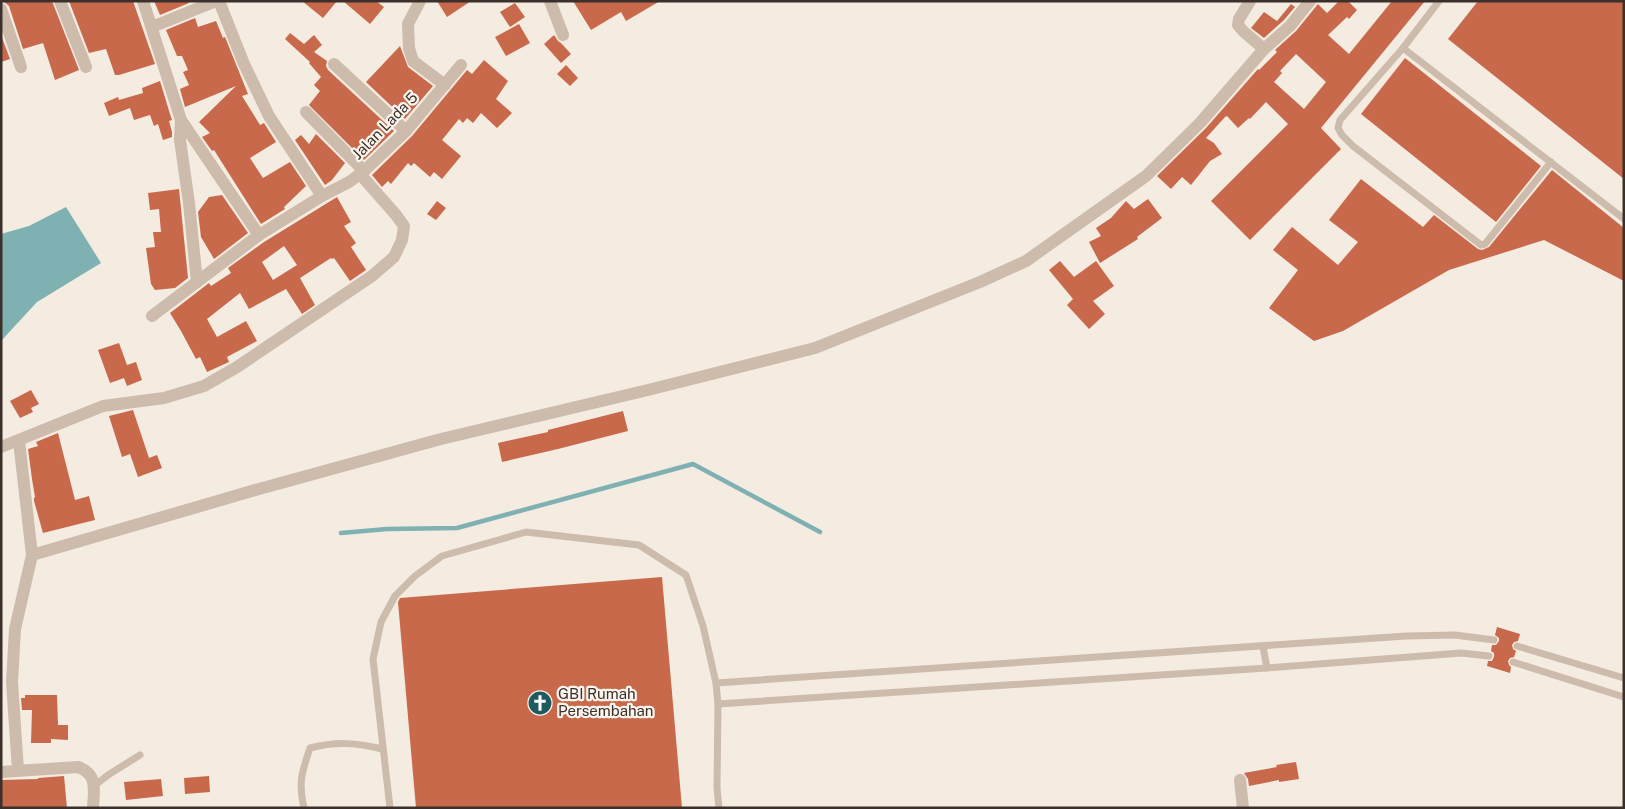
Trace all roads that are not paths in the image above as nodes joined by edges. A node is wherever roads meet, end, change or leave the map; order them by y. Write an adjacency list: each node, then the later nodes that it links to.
1 (60, 1): 17 (street)
2 (143, 1): 10 (street)
3 (218, 1): 10 (street); 24 (street)
4 (420, 1): 18 (street)
5 (550, 1): 11 (street)
6 (1250, 1): 13 (street)
7 (1310, 1): 13 (street)
8 (1439, 1): 12 (lane)
9 (1, 9): 16 (street)
10 (152, 27): 20 (street)
11 (562, 35)
12 (1403, 48): 22 (lane); 22 (lane)
13 (1264, 49): 31 (street)
14 (334, 64): 21 (street)
15 (461, 65): 18 (street, Jalan Lada 5)
16 (21, 67)
17 (86, 67)
18 (445, 85): 21 (street, Jalan Lada 5)
19 (306, 112): 23 (street)
20 (181, 120): 26 (street); 27 (street)
21 (406, 131): 23 (street, Jalan Lada 5)
22 (1551, 162): 25 (lane)
23 (362, 173): 24 (street, Jalan Lada 5); 29 (street)
24 (322, 196): 26 (street, Jalan Lada 5)
25 (1624, 218)
26 (259, 235): 27 (street, Jalan Lada 5)
27 (197, 282): 28 (street, Jalan Lada 5)
28 (152, 316)
29 (19, 441): 30 (street); 31 (street)
30 (1, 447)
31 (32, 555): 44 (street)
32 (1494, 640): 34 (lane)
33 (1517, 646): 38 (lane)
34 (1263, 647): 37 (lane); 39 (lane)
35 (1489, 656): 37 (lane)
36 (1513, 662): 40 (lane)
37 (1267, 668): 41 (lane)
38 (1624, 678)
39 (716, 683): 41 (lane); 42 (lane)
40 (1624, 698)
41 (718, 704): 51 (lane)
42 (383, 749): 49 (lane); 50 (lane)
43 (140, 755): 47 (lane)
44 (18, 770): 45 (street); 47 (street)
45 (1, 772)
46 (1240, 780): 52 (street)
47 (94, 786): 48 (street)
48 (93, 808)
49 (304, 808)
50 (390, 808)
51 (719, 808)
52 (1243, 808)

